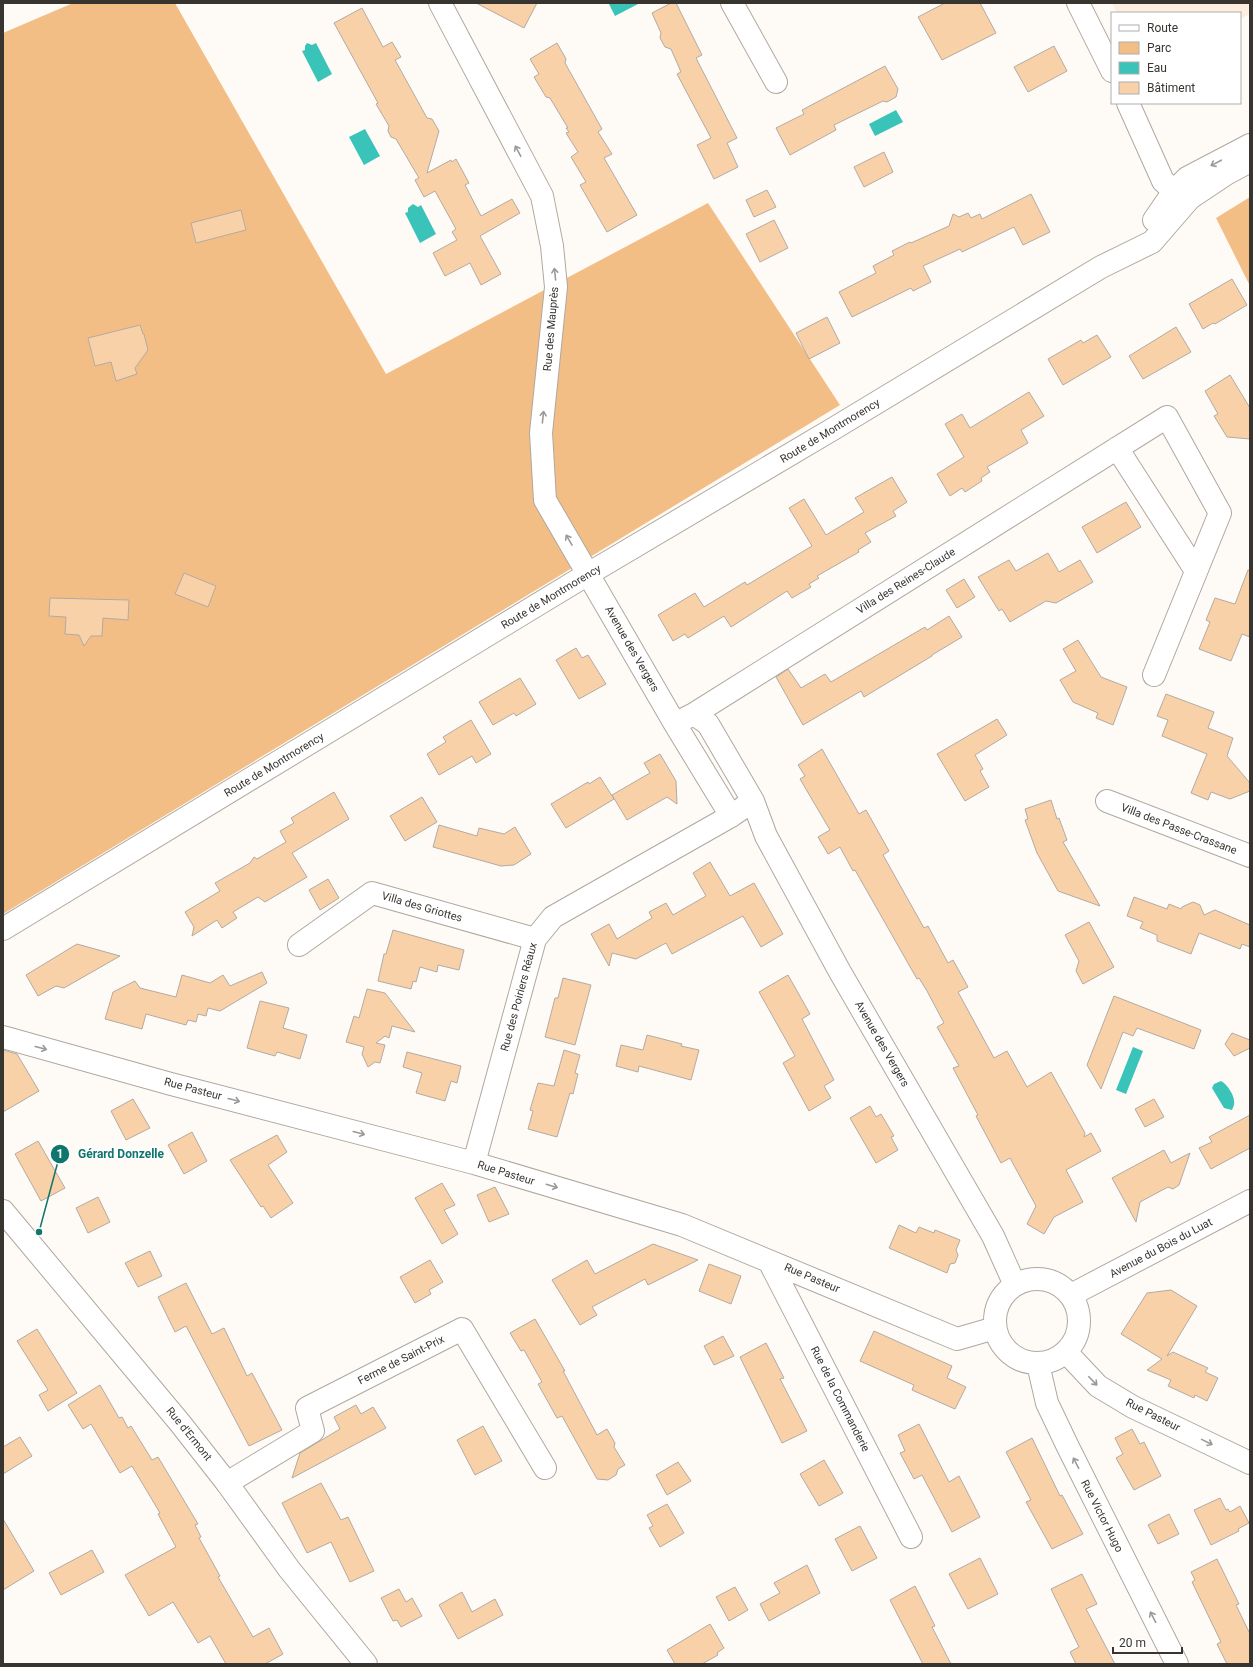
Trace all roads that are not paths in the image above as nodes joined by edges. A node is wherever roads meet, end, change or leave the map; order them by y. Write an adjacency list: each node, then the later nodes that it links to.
1 (440, 3): 12 (street, Rue des Mauprès, one-way to 1)
2 (732, 3): 5 (street)
3 (1078, 3): 4 (street)
4 (1111, 69)
5 (776, 82)
6 (1128, 104): 9 (street)
7 (1250, 145): 9 (street, Route de Montmorency, one-way to 9)
8 (1250, 161): 9 (street, Route de Montmorency)
9 (1182, 194): 12 (street, Route de Montmorency)
10 (1117, 448): 11 (street); 11 (street, Villa des Reines-Claude); 14 (street, Villa des Reines-Claude)
11 (1196, 571): 13 (street, Villa des Reines-Claude)
12 (588, 574): 15 (street, Avenue des Vergers); 20 (street, Route de Montmorency)
13 (1154, 675)
14 (694, 714): 15 (street); 16 (street, Avenue des Vergers)
15 (675, 724): 18 (street, Avenue des Vergers)
16 (753, 801): 18 (street); 28 (street, Avenue des Vergers)
17 (1107, 801): 19 (street, Villa des Passe-Crassane)
18 (730, 816): 21 (street, Rue des Poiriers Réaux)
19 (1250, 856)
20 (3, 929)
21 (534, 939): 22 (street, Villa des Griottes); 24 (street, Rue des Poiriers Réaux)
22 (299, 945)
23 (3, 1037): 24 (street, Rue Pasteur, one-way to 24)
24 (474, 1163): 27 (street, Rue Pasteur, one-way to 27)
25 (1250, 1201): 29 (street, Avenue du Bois du Luat)
26 (3, 1212): 35 (street, Rue d'Ermont)
27 (769, 1260): 30 (street, Rue Pasteur); 36 (street, Rue de la Commanderie)
28 (1015, 1285): 29 (street); 30 (street)
29 (1071, 1295): 31 (street)
30 (995, 1328): 32 (street)
31 (1066, 1352): 32 (street); 33 (street, Rue Pasteur, one-way to 33)
32 (1038, 1364): 38 (street, Rue Victor Hugo, one-way to 32)
33 (1250, 1463)
34 (545, 1468): 35 (street, Ferme de Saint-Prix)
35 (227, 1483): 37 (street, Rue d'Ermont)
36 (911, 1537)
37 (366, 1664)
38 (1177, 1664)

